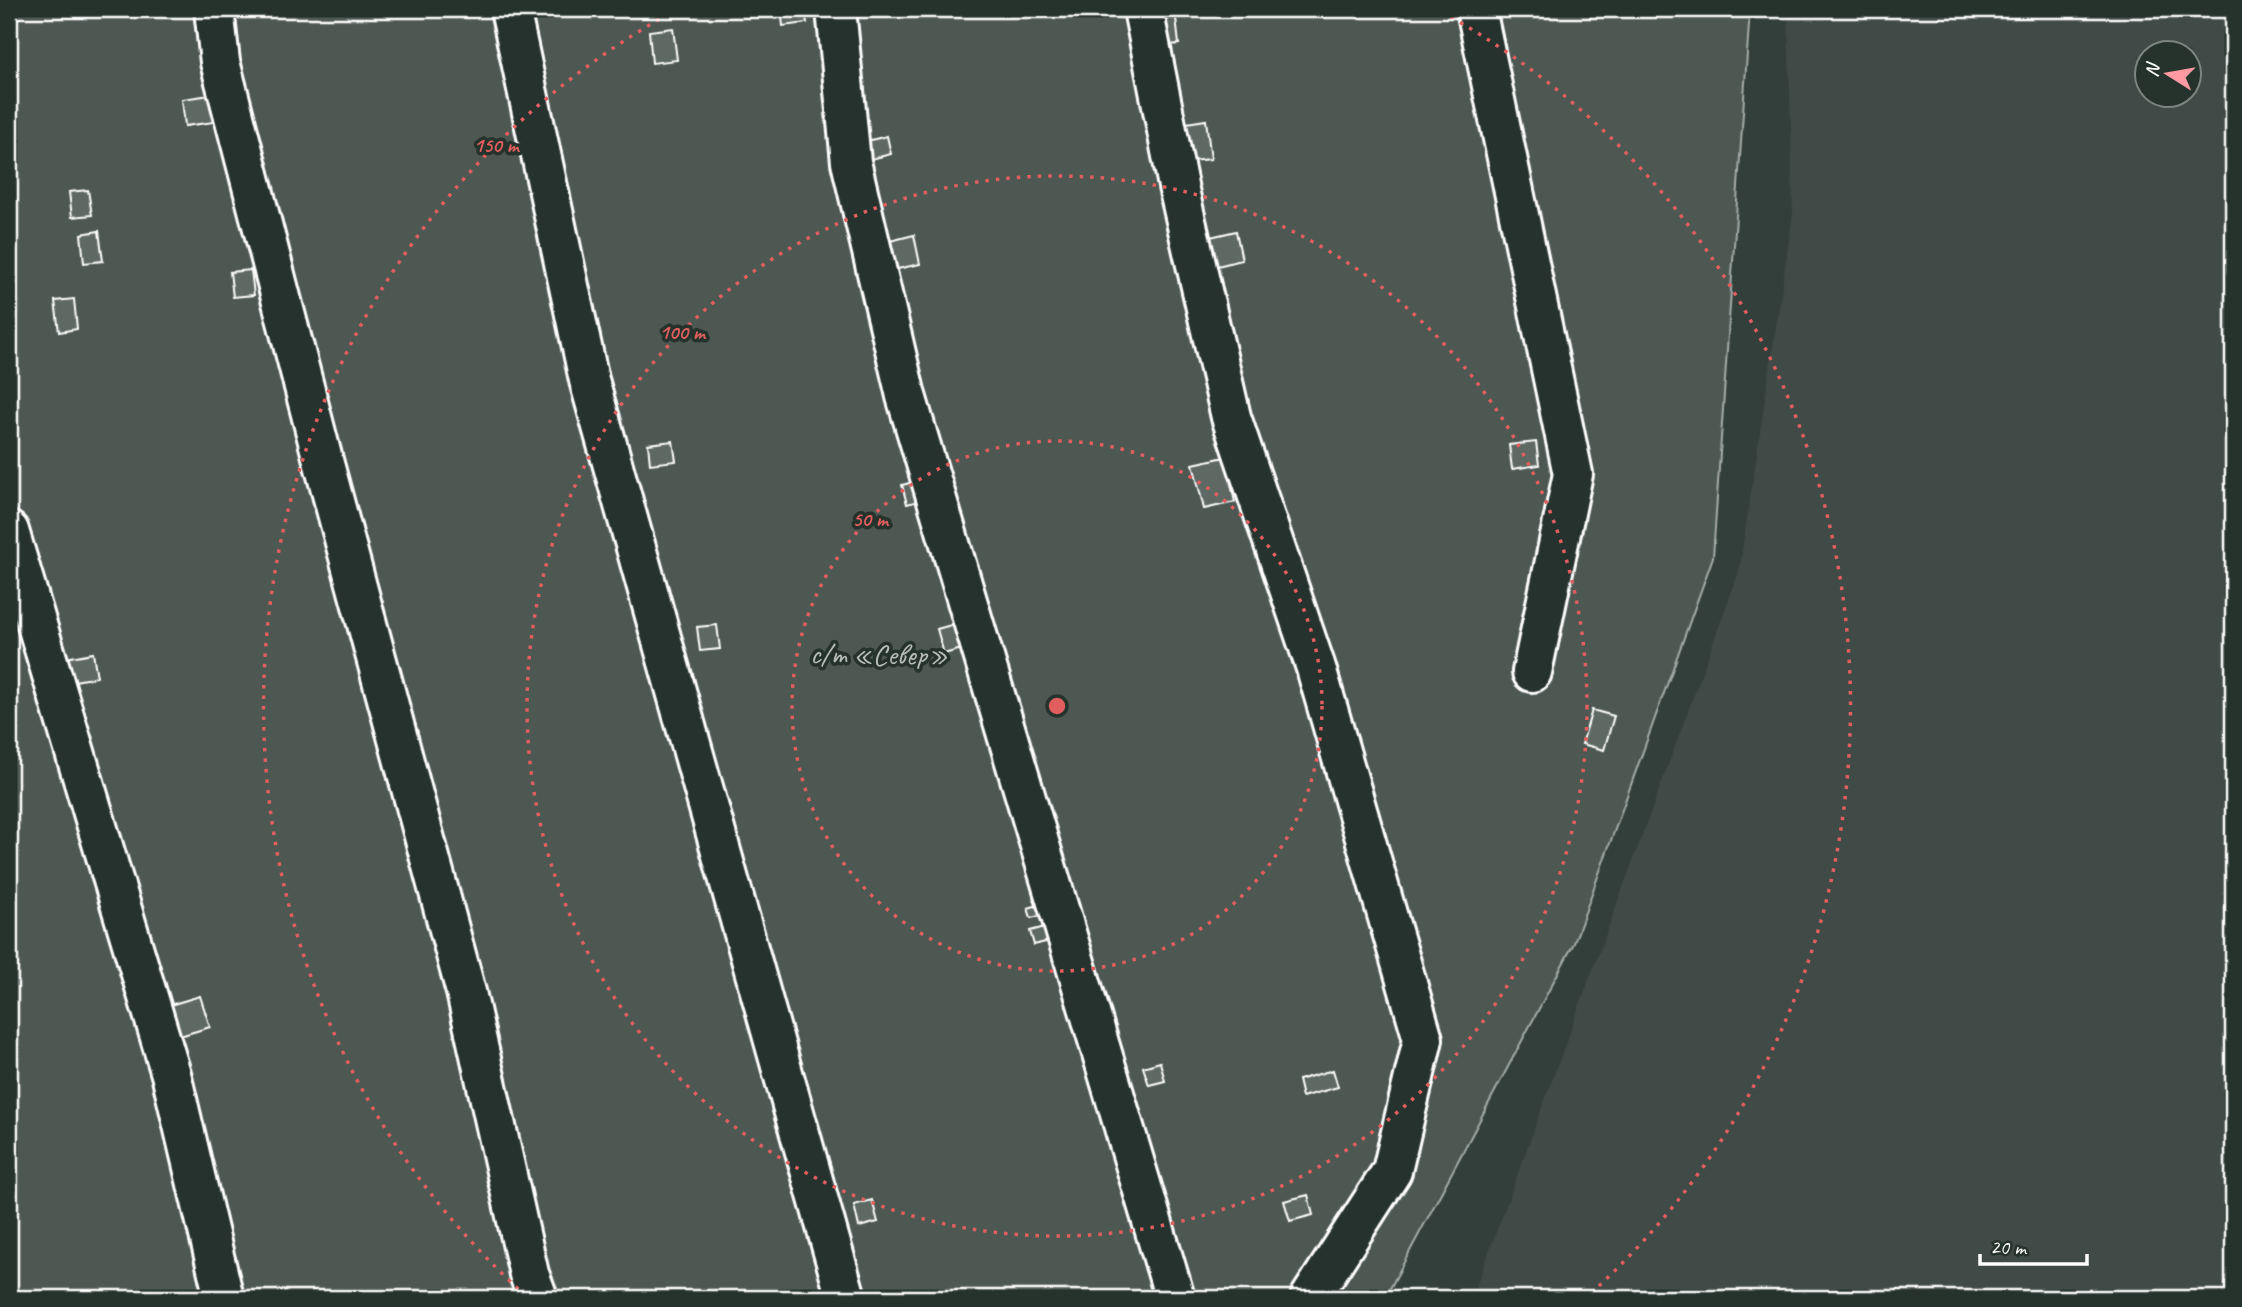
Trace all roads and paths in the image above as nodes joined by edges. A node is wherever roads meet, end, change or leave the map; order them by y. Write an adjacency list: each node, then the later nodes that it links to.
1 (214, 9): 9 (lane)
2 (510, 9): 10 (lane)
3 (836, 9): 11 (lane)
4 (1143, 9): 12 (lane)
5 (1476, 9): 7 (lane)
6 (9, 531): 8 (lane)
7 (1532, 672)
8 (224, 1298)
9 (538, 1298)
10 (846, 1298)
11 (1175, 1298)
12 (1310, 1298)

